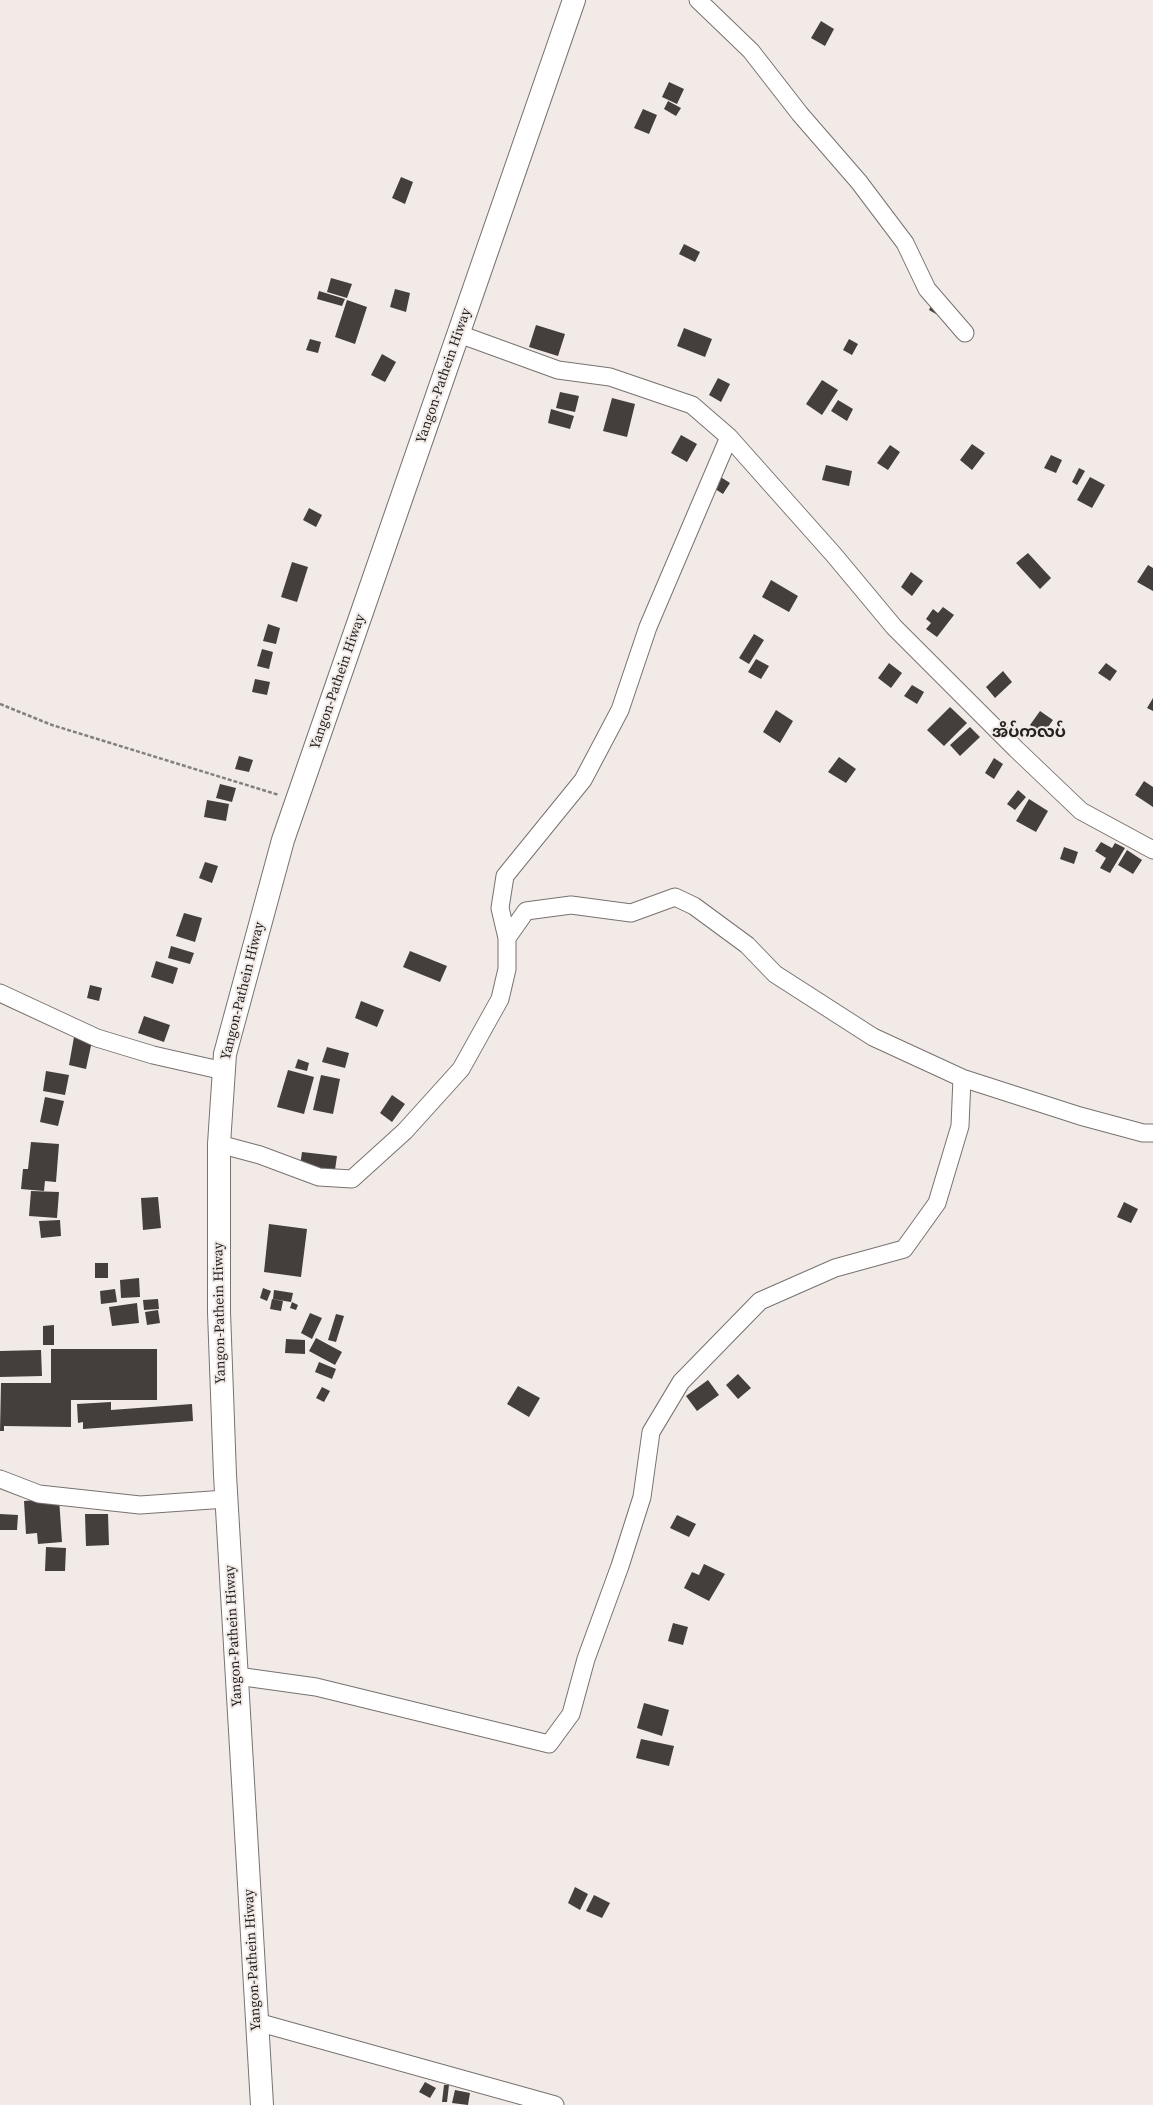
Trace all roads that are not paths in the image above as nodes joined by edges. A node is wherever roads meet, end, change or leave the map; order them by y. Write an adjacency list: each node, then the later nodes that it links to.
1 (574, 0): 4 (highway, Yangon-Pathein Hiway)
2 (698, 0): 3 (street)
3 (965, 333)
4 (458, 334): 5 (street); 9 (highway, Yangon-Pathein Hiway)
5 (729, 437): 6 (street); 7 (street)
6 (1153, 850)
7 (507, 938): 10 (street); 12 (street)
8 (0, 993): 9 (street)
9 (224, 1072): 12 (highway, Yangon-Pathein Hiway)
10 (962, 1078): 11 (street); 15 (street)
11 (1153, 1133)
12 (219, 1144): 14 (highway, Yangon-Pathein Hiway)
13 (0, 1479): 14 (street)
14 (226, 1499): 15 (highway, Yangon-Pathein Hiway)
15 (237, 1676): 16 (highway, Yangon-Pathein Hiway)
16 (257, 2022): 17 (highway, Yangon-Pathein Hiway); 18 (street)
17 (262, 2105)
18 (555, 2105)

